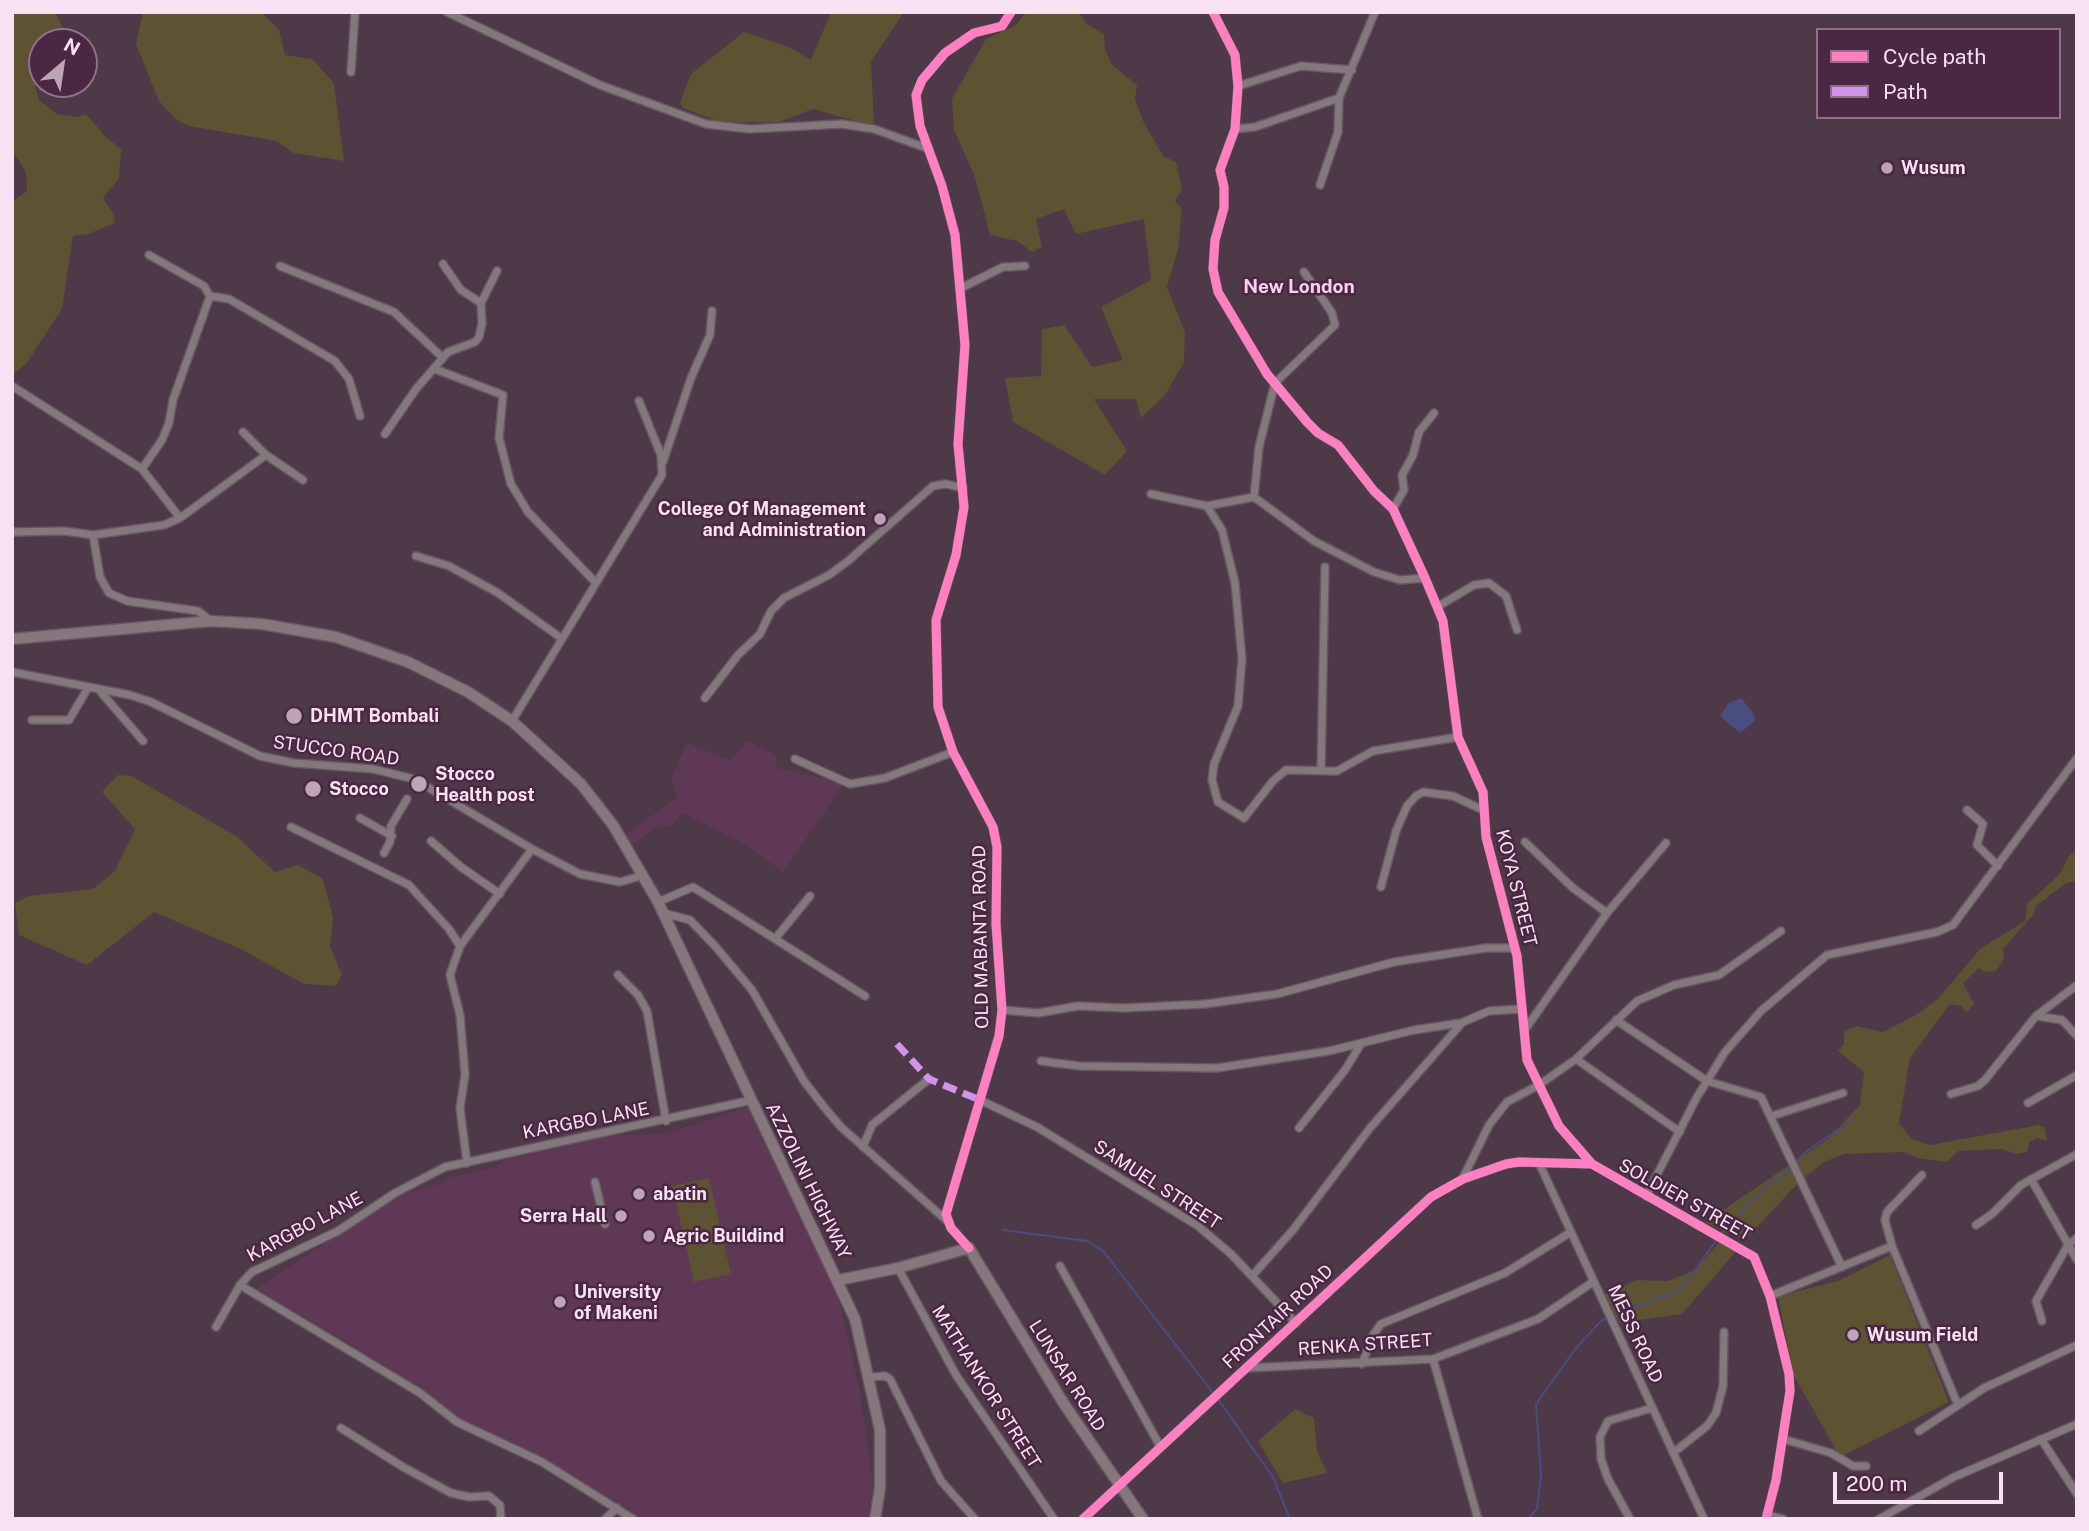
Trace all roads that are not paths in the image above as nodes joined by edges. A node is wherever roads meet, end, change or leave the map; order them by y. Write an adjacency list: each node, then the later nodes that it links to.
1 (355, 12): 7 (street)
2 (447, 12): 11 (street)
3 (1011, 12): 11 (street, OLD MABANTA ROAD)
4 (1213, 12): 8 (street, KOYA STREET)
5 (1375, 12): 6 (street)
6 (1352, 70): 8 (street); 9 (street)
7 (351, 72)
8 (1238, 86): 10 (street, KOYA STREET)
9 (1339, 98): 10 (street); 12 (street)
10 (1235, 129): 25 (street, KOYA STREET)
11 (929, 149): 19 (street, OLD MABANTA ROAD)
12 (1320, 185)
13 (149, 255): 20 (street)
14 (443, 264): 21 (street)
15 (280, 266): 23 (street)
16 (1025, 266): 19 (street)
17 (497, 271): 21 (street)
18 (1304, 272): 25 (street)
19 (961, 288): 36 (street, OLD MABANTA ROAD)
20 (210, 296): 29 (street); 34 (street)
21 (481, 303): 23 (street)
22 (712, 311): 33 (street)
23 (443, 358): 24 (street)
24 (435, 369): 31 (street); 47 (street)
25 (1275, 383): 38 (street); 40 (street, KOYA STREET)
26 (12, 386): 34 (street)
27 (639, 401): 33 (street)
28 (1434, 413): 40 (street)
29 (360, 416)
30 (243, 432): 32 (street)
31 (385, 434)
32 (267, 455): 35 (street); 41 (street)
33 (663, 462): 47 (street)
34 (142, 469): 41 (street)
35 (303, 480)
36 (963, 488): 56 (street); 61 (street, OLD MABANTA ROAD)
37 (1151, 494): 39 (street)
38 (1254, 497): 39 (street); 46 (street)
39 (1207, 506): 64 (street)
40 (1393, 509): 46 (street, KOYA STREET)
41 (180, 519): 43 (street)
42 (12, 532): 43 (street)
43 (93, 535): 49 (street)
44 (416, 556): 51 (street)
45 (1325, 567): 64 (street)
46 (1425, 578): 48 (street, KOYA STREET)
47 (596, 583): 51 (street)
48 (1437, 607): 50 (street); 59 (street, KOYA STREET)
49 (211, 621): 52 (main road, AZZOLINI HIGHWAY); 58 (main road, AZZOLINI HIGHWAY)
50 (1517, 630)
51 (561, 638): 58 (street)
52 (12, 639)
53 (12, 672): 54 (street, STUCCO ROAD)
54 (88, 688): 55 (street, STUCCO ROAD); 57 (street)
55 (99, 690): 60 (street); 74 (street, STUCCO ROAD)
56 (705, 698)
57 (33, 720)
58 (512, 721): 77 (main road, AZZOLINI HIGHWAY)
59 (1458, 737): 64 (street); 66 (street, KOYA STREET)
60 (143, 741)
61 (953, 751): 63 (street); 92 (street, OLD MABANTA ROAD)
62 (2077, 758): 76 (street)
63 (795, 759)
64 (1321, 771)
65 (407, 799): 70 (street)
66 (1483, 810): 78 (street); 87 (street, KOYA STREET)
67 (1967, 810): 76 (street)
68 (360, 818): 70 (street)
69 (291, 827): 86 (street)
70 (392, 836): 75 (street)
71 (431, 841): 79 (street)
72 (1525, 842): 83 (street)
73 (1666, 843): 83 (street)
74 (532, 849): 77 (street, STUCCO ROAD); 79 (street)
75 (384, 853)
76 (1998, 866): 103 (street)
77 (644, 875): 81 (main road, AZZOLINI HIGHWAY)
78 (1381, 887)
79 (500, 894): 86 (street)
80 (810, 896): 85 (street)
81 (658, 902): 82 (main road, AZZOLINI HIGHWAY); 85 (street)
82 (663, 913): 107 (main road, AZZOLINI HIGHWAY); 114 (street)
83 (1606, 914): 96 (street)
84 (1781, 931): 94 (street)
85 (775, 939): 90 (street)
86 (460, 946): 116 (street)
87 (1515, 948): 91 (street, KOYA STREET); 92 (street)
88 (618, 975): 111 (street)
89 (2077, 985): 93 (street)
90 (865, 996)
91 (1521, 1009): 95 (street); 96 (street, KOYA STREET)
92 (1002, 1010): 108 (street, OLD MABANTA ROAD)
93 (2036, 1016): 97 (street); 106 (street)
94 (1616, 1020): 99 (street); 103 (street)
95 (1461, 1023): 98 (street); 136 (street)
96 (1524, 1031): 104 (street, KOYA STREET)
97 (2077, 1036)
98 (1361, 1044): 100 (street); 112 (street)
99 (1576, 1059): 104 (street); 113 (street)
100 (1041, 1061)
101 (2077, 1075): 109 (street)
102 (929, 1079): 114 (street)
103 (1707, 1081): 110 (street); 113 (street)
104 (1539, 1085): 118 (street, KOYA STREET); 120 (street)
105 (1843, 1093): 110 (street)
106 (1951, 1094)
107 (752, 1100): 111 (street, KARGBO LANE); 137 (main road, AZZOLINI HIGHWAY)
108 (980, 1100): 124 (street, OLD MABANTA ROAD); 136 (street, SAMUEL STREET)
109 (2028, 1102)
110 (1772, 1116): 134 (street)
111 (666, 1121): 116 (street, KARGBO LANE)
112 (1300, 1128)
113 (1680, 1132): 123 (street)
114 (863, 1147): 124 (street)
115 (2077, 1154): 121 (street)
116 (467, 1163): 139 (street, KARGBO LANE)
117 (1539, 1163): 118 (street, SOLDIER STREET); 120 (street, SOLDIER STREET); 127 (street, MESS ROAD)
118 (1592, 1164): 123 (street, SOLDIER STREET)
119 (1922, 1175): 130 (street)
120 (1462, 1179): 142 (street, FRONTAIR ROAD)
121 (2031, 1179): 126 (street); 129 (street)
122 (595, 1182): 125 (street)
123 (1646, 1196): 140 (street, SOLDIER STREET)
124 (946, 1220): 131 (street)
125 (606, 1224)
126 (1976, 1225)
127 (1571, 1232): 138 (street, MESS ROAD); 147 (street)
128 (2077, 1238): 129 (street)
129 (2068, 1245): 132 (street); 141 (street)
130 (1892, 1247): 134 (street); 150 (street)
131 (969, 1248): 135 (main road); 160 (main road, LUNSAR ROAD)
132 (2077, 1261)
133 (1060, 1266): 157 (street)
134 (1842, 1267): 140 (street)
135 (898, 1268): 137 (main road); 169 (street, MATHANKOR STREET)
136 (1252, 1276): 142 (street, SAMUEL STREET)
137 (839, 1280): 149 (main road, AZZOLINI HIGHWAY)
138 (1593, 1282): 146 (street, RENKA STREET); 151 (street, MESS ROAD)
139 (240, 1285): 143 (street, KARGBO LANE); 162 (street)
140 (1770, 1296): 155 (street, SOLDIER STREET)
141 (2042, 1321)
142 (1296, 1323): 148 (street, FRONTAIR ROAD)
143 (216, 1327)
144 (1724, 1332): 158 (street)
145 (2077, 1345): 150 (street)
146 (1433, 1359): 147 (street, RENKA STREET); 172 (street)
147 (1362, 1364): 148 (street, RENKA STREET)
148 (1247, 1368): 157 (street, FRONTAIR ROAD)
149 (870, 1377): 167 (main road, AZZOLINI HIGHWAY); 168 (street)
150 (1957, 1403): 154 (street)
151 (1652, 1408): 158 (street, MESS ROAD); 173 (street)
152 (2077, 1424): 156 (street)
153 (341, 1428): 164 (street)
154 (1919, 1431)
155 (1783, 1439): 159 (street); 163 (street, SOLDIER STREET)
156 (2041, 1439): 161 (street); 176 (street)
157 (1160, 1446): 160 (street, FRONTAIR ROAD)
158 (1673, 1453): 174 (street, MESS ROAD)
159 (1866, 1466)
160 (1119, 1485): 170 (street, FRONTAIR ROAD); 171 (main road, LUNSAR ROAD)
161 (2077, 1494)
162 (617, 1508): 165 (street); 166 (street)
163 (1766, 1517): 175 (street)
164 (501, 1519)
165 (605, 1519)
166 (633, 1519)
167 (875, 1519)
168 (975, 1519)
169 (1054, 1519)
170 (1083, 1519)
171 (1143, 1519)
172 (1478, 1519)
173 (1630, 1519)
174 (1704, 1519)
175 (1783, 1519)
176 (1879, 1519)

